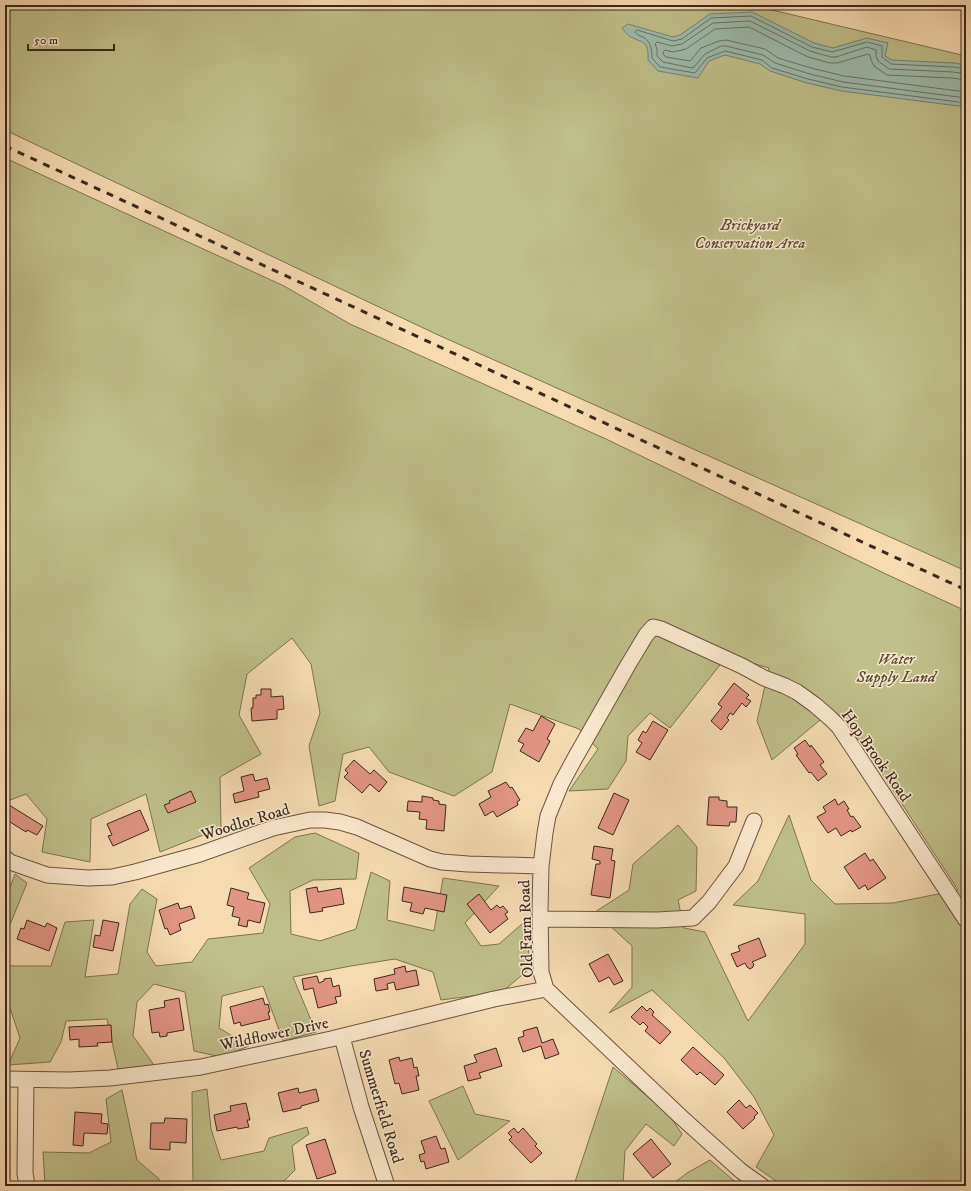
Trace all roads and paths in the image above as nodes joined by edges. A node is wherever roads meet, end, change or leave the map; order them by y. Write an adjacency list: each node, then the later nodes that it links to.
1 (653, 627): 4 (street, Old Farm Road); 6 (street, Hop Brook Road)
2 (754, 821): 5 (street)
3 (5, 858): 4 (street, Woodlot Road)
4 (541, 866): 5 (street, Old Farm Road)
5 (540, 919): 7 (street, Old Farm Road)
6 (966, 920)
7 (546, 989): 8 (street, Wildflower Drive); 13 (street, Old Farm Road)
8 (342, 1037): 10 (street, Wildflower Drive); 12 (street, Summerfield Road)
9 (5, 1079): 10 (street, Wildflower Drive)
10 (26, 1080): 11 (street)
11 (27, 1186)
12 (387, 1186)
13 (762, 1186)

